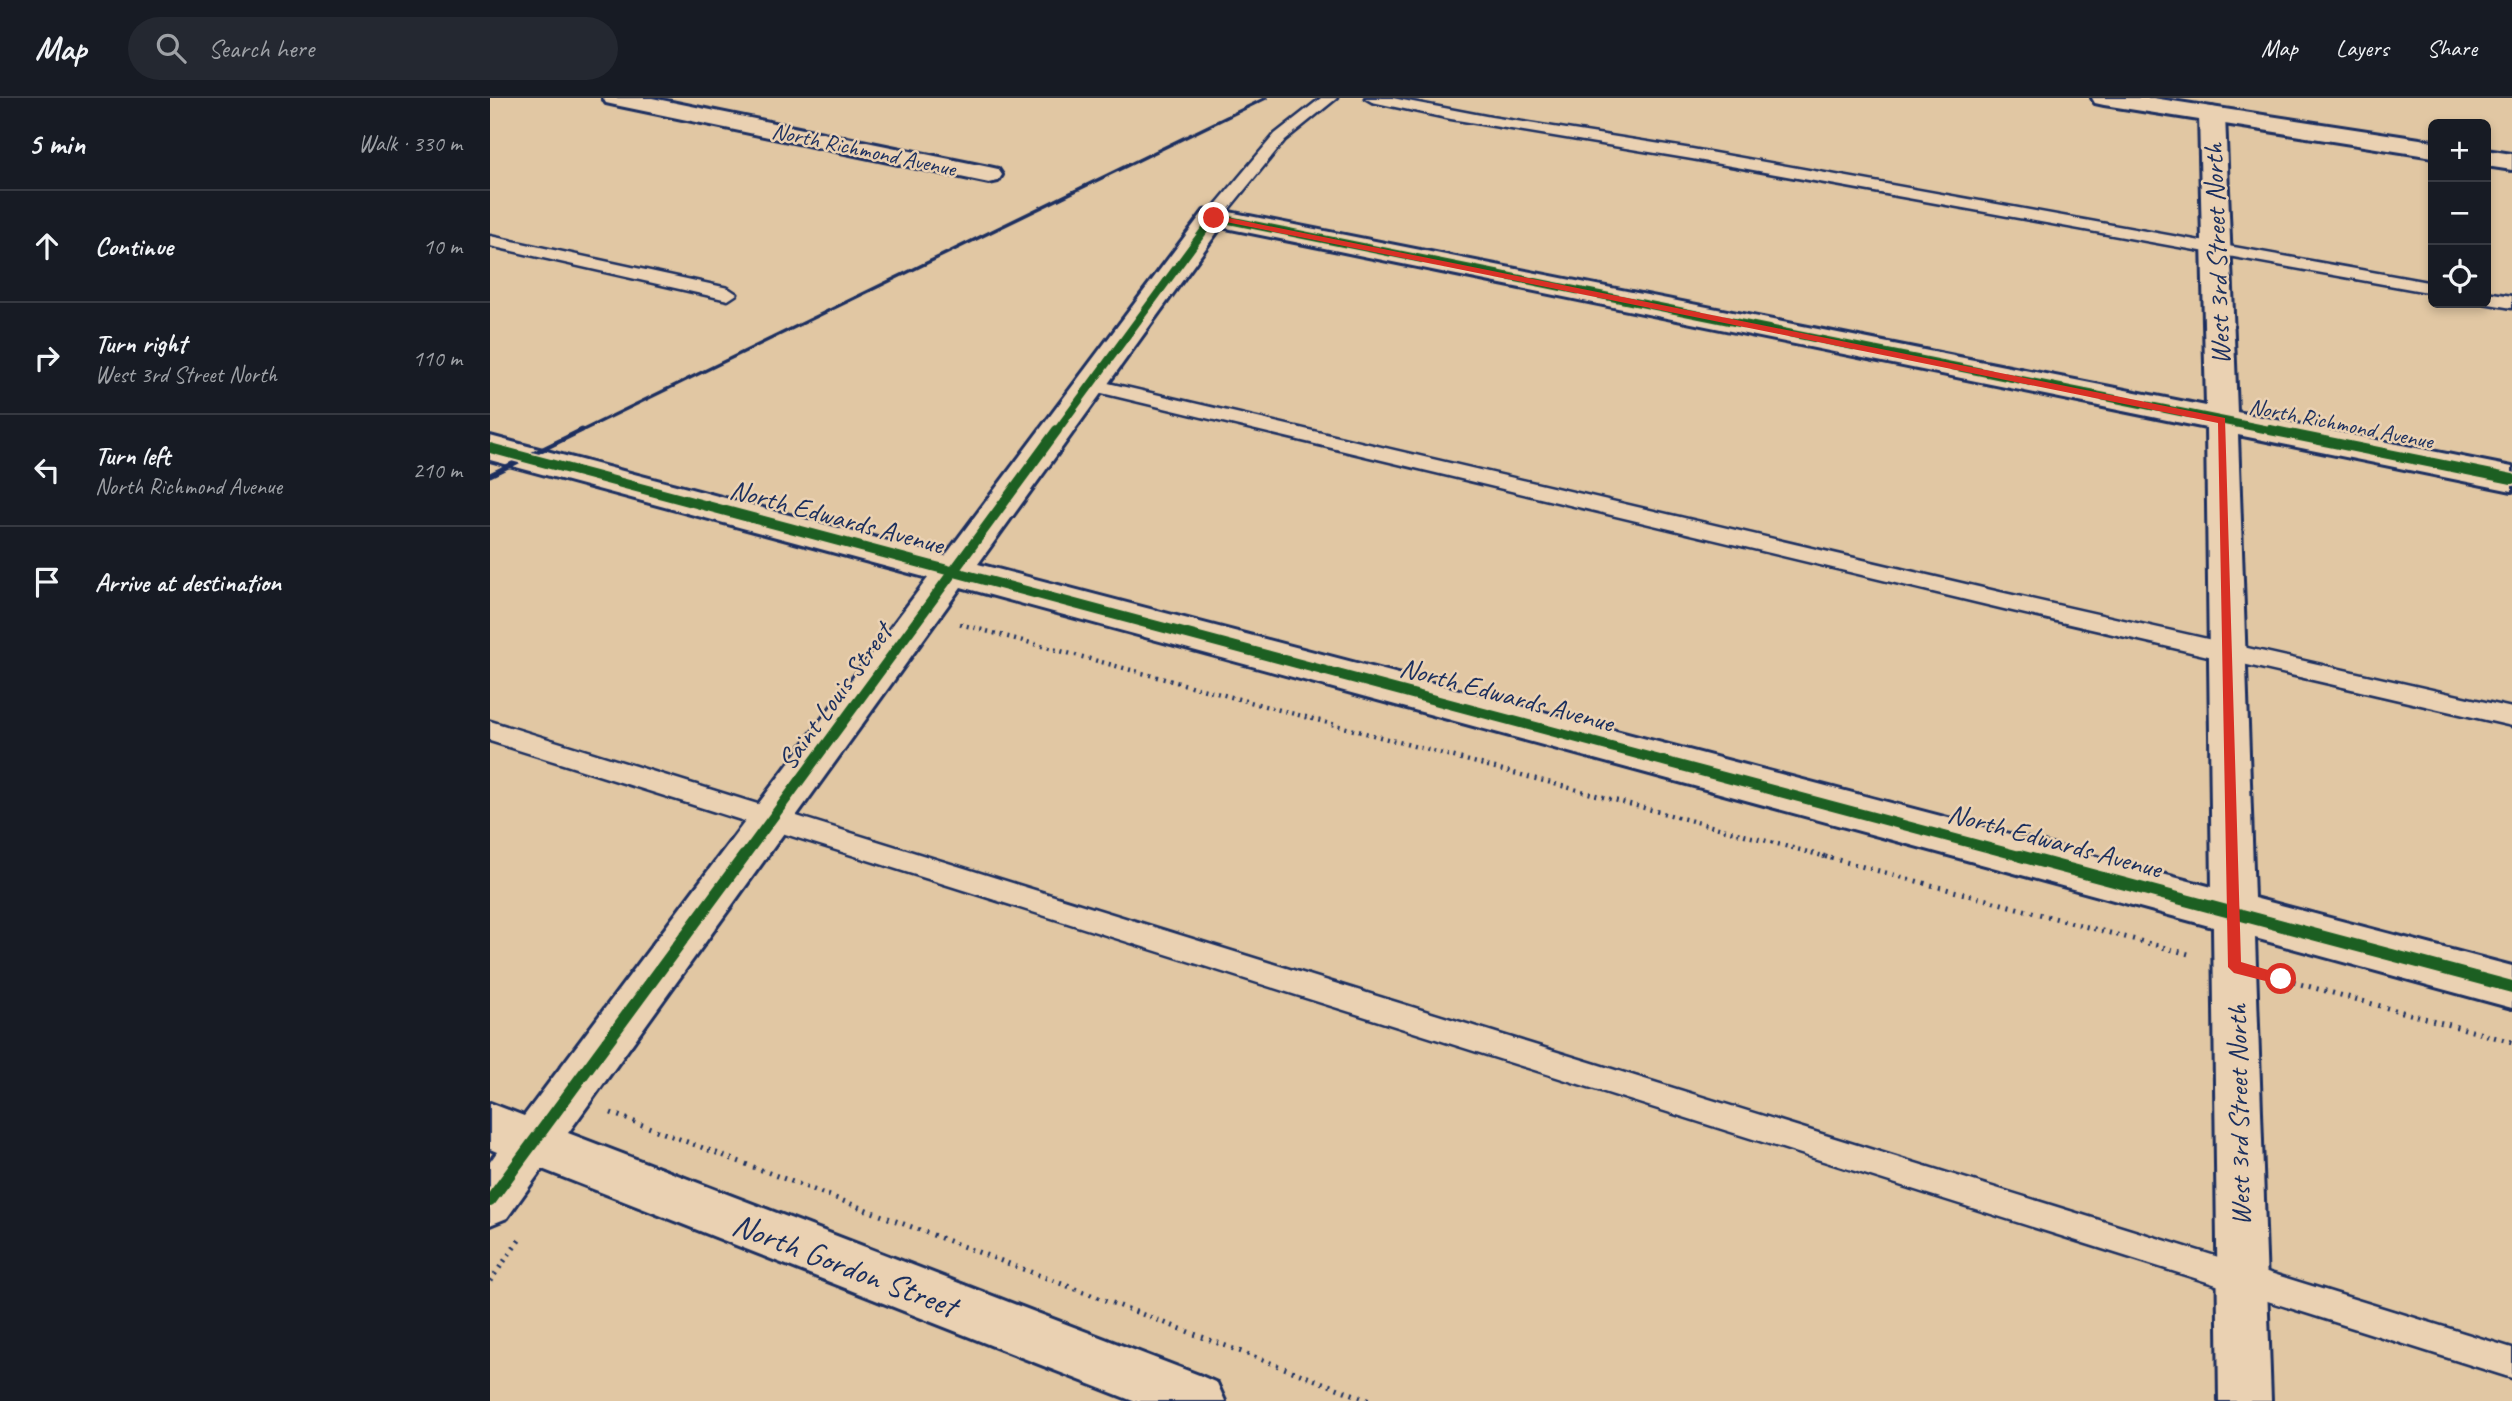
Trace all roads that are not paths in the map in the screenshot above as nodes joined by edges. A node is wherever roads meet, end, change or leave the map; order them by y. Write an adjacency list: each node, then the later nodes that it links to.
1 (615, 98): 9 (street, North Richmond Avenue)
2 (1330, 98): 10 (lane)
3 (1372, 98): 12 (lane)
4 (2104, 98): 5 (street)
5 (2191, 108): 6 (street); 12 (street, West 3rd Street North)
6 (2428, 148)
7 (2491, 159): 8 (street)
8 (2512, 162)
9 (989, 175)
10 (1214, 218): 17 (street, Saint Louis Street); 18 (street, North Richmond Avenue)
11 (490, 241): 14 (lane)
12 (2216, 249): 13 (lane); 18 (street, West 3rd Street North)
13 (2428, 287)
14 (728, 294)
15 (2491, 299): 16 (lane)
16 (2512, 302)
17 (1091, 385): 21 (street, Saint Louis Street); 22 (lane)
18 (2222, 421): 20 (street, North Richmond Avenue); 22 (street, West 3rd Street North)
19 (490, 448): 21 (street, North Edwards Avenue)
20 (2512, 479)
21 (954, 571): 25 (street, Saint Louis Street); 26 (street, North Edwards Avenue)
22 (2227, 652): 23 (lane); 26 (street, West 3rd Street North)
23 (2512, 717)
24 (490, 731): 25 (lane)
25 (772, 819): 28 (street, Saint Louis Street); 30 (lane)
26 (2233, 911): 27 (street, North Edwards Avenue); 30 (street, West 3rd Street North)
27 (2512, 987)
28 (533, 1143): 29 (street, Saint Louis Street); 32 (street, North Gordon Street)
29 (490, 1201)
30 (2242, 1277): 31 (lane); 33 (street, West 3rd Street North)
31 (2512, 1363)
32 (1199, 1401)
33 (2245, 1401)

